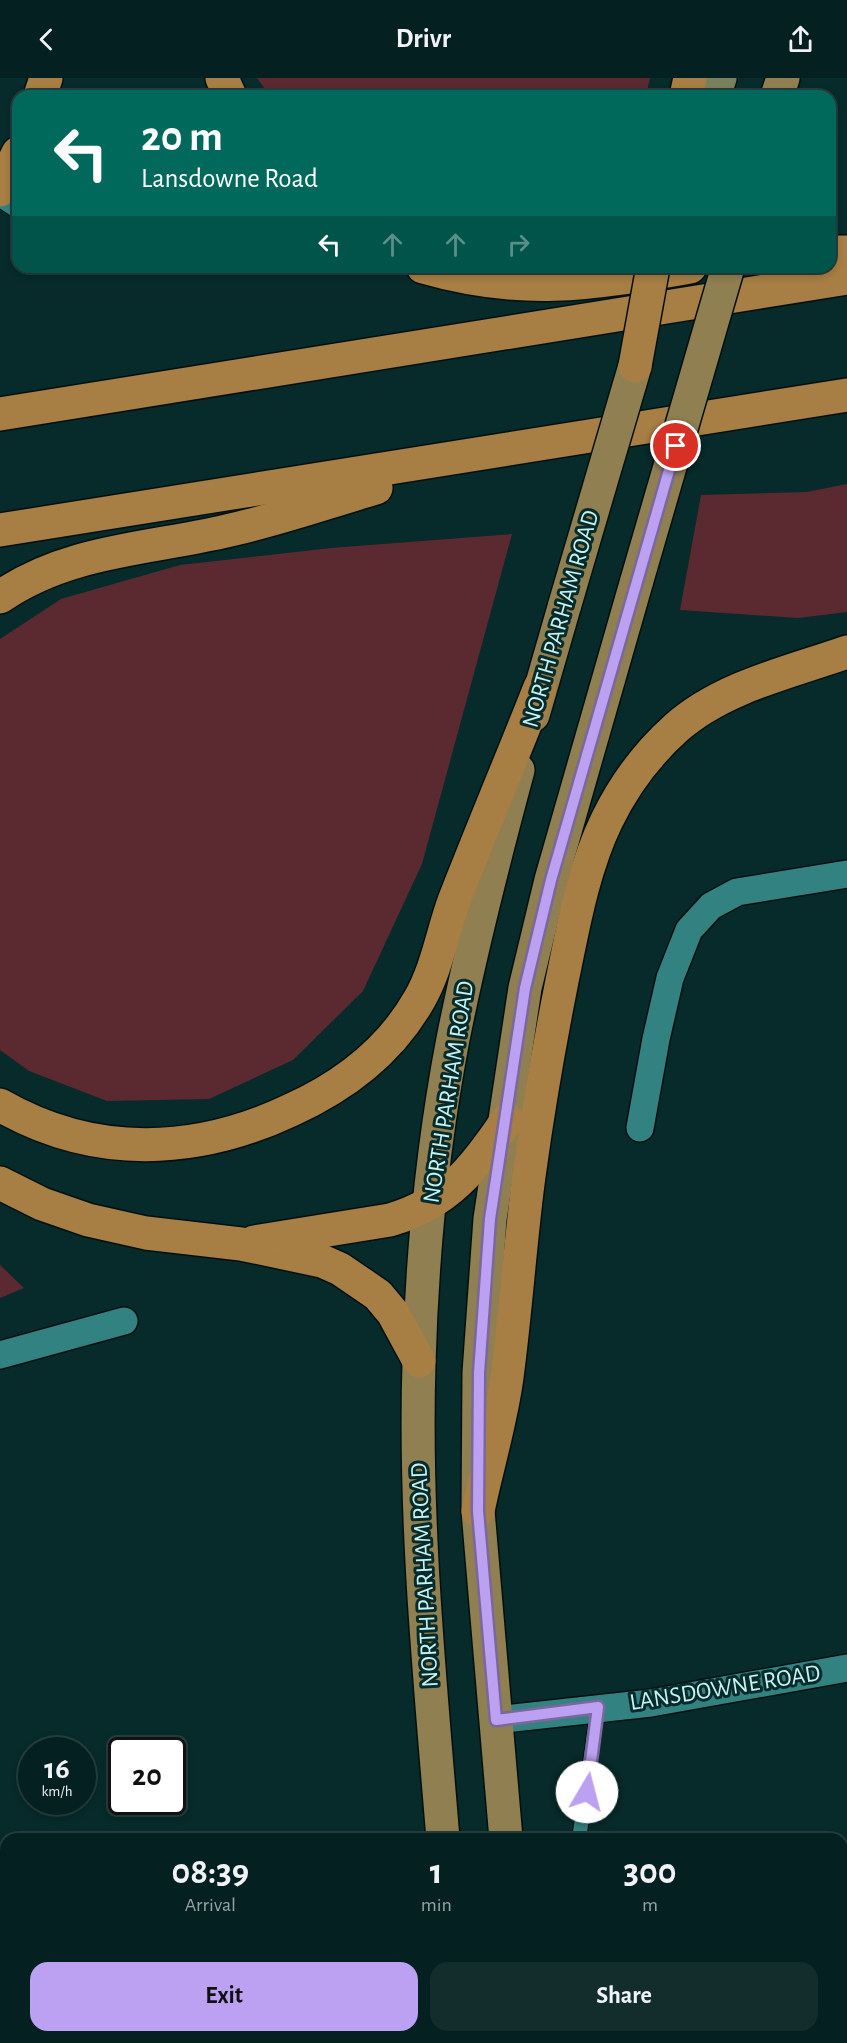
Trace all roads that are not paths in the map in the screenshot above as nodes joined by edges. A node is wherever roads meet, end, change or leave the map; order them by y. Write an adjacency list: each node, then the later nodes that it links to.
1 (12, 165): 2 (highway)
2 (0, 190)
3 (447, 273): 5 (highway)
4 (652, 273): 14 (highway, NORTH PARHAM ROAD, bridge)
5 (655, 273)
6 (726, 273): 17 (highway, bridge)
7 (847, 278): 9 (highway)
8 (847, 395): 10 (highway)
9 (0, 414)
10 (512, 449): 11 (highway); 12 (highway)
11 (0, 530)
12 (0, 597)
13 (847, 652): 25 (highway)
14 (540, 687): 16 (highway); 20 (highway, NORTH PARHAM ROAD)
15 (847, 874): 18 (street)
16 (0, 1105)
17 (507, 1120): 20 (highway); 25 (highway)
18 (640, 1128)
19 (0, 1183): 21 (highway)
20 (431, 1204): 21 (highway); 24 (highway, NORTH PARHAM ROAD)
21 (241, 1245): 24 (highway)
22 (124, 1321): 23 (street)
23 (0, 1354)
24 (419, 1361): 29 (highway, NORTH PARHAM ROAD)
25 (478, 1511): 28 (highway)
26 (847, 1668): 27 (street, LANSDOWNE ROAD)
27 (598, 1707): 28 (street, LANSDOWNE ROAD); 31 (lane)
28 (496, 1720): 30 (highway)
29 (443, 1833)
30 (505, 1833)
31 (580, 1833)

